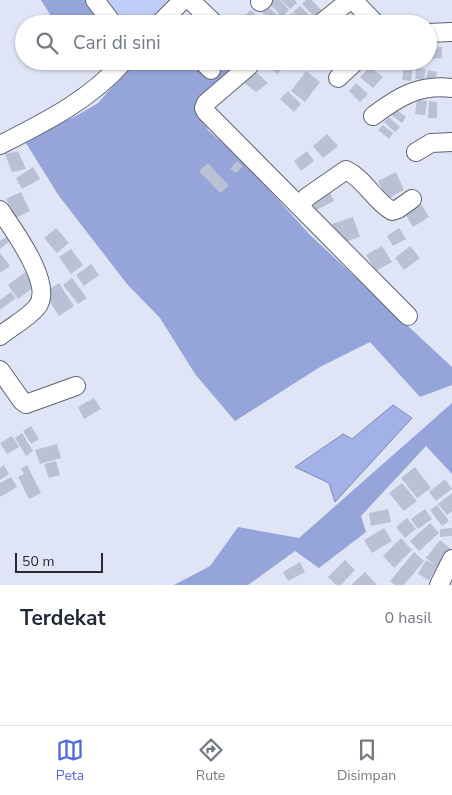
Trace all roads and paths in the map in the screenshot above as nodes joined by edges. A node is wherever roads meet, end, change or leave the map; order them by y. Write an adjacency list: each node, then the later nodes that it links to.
1 (95, 0): 5 (street)
2 (183, 0): 6 (street)
3 (190, 0): 7 (street)
4 (351, 0): 8 (street); 9 (street)
5 (106, 15)
6 (169, 15)
7 (206, 15)
8 (332, 15)
9 (367, 15)
10 (452, 32): 11 (street)
11 (437, 33)
12 (115, 70): 19 (street)
13 (244, 70): 22 (street)
14 (346, 70): 15 (street)
15 (338, 78)
16 (452, 88): 17 (street)
17 (373, 116)
18 (452, 142): 20 (street)
19 (0, 145)
20 (416, 152)
21 (412, 199): 22 (street)
22 (300, 205): 24 (street)
23 (0, 210): 25 (street)
24 (408, 316)
25 (0, 336)
26 (0, 370): 27 (street)
27 (76, 386)
28 (452, 560): 29 (street)
29 (439, 585)

